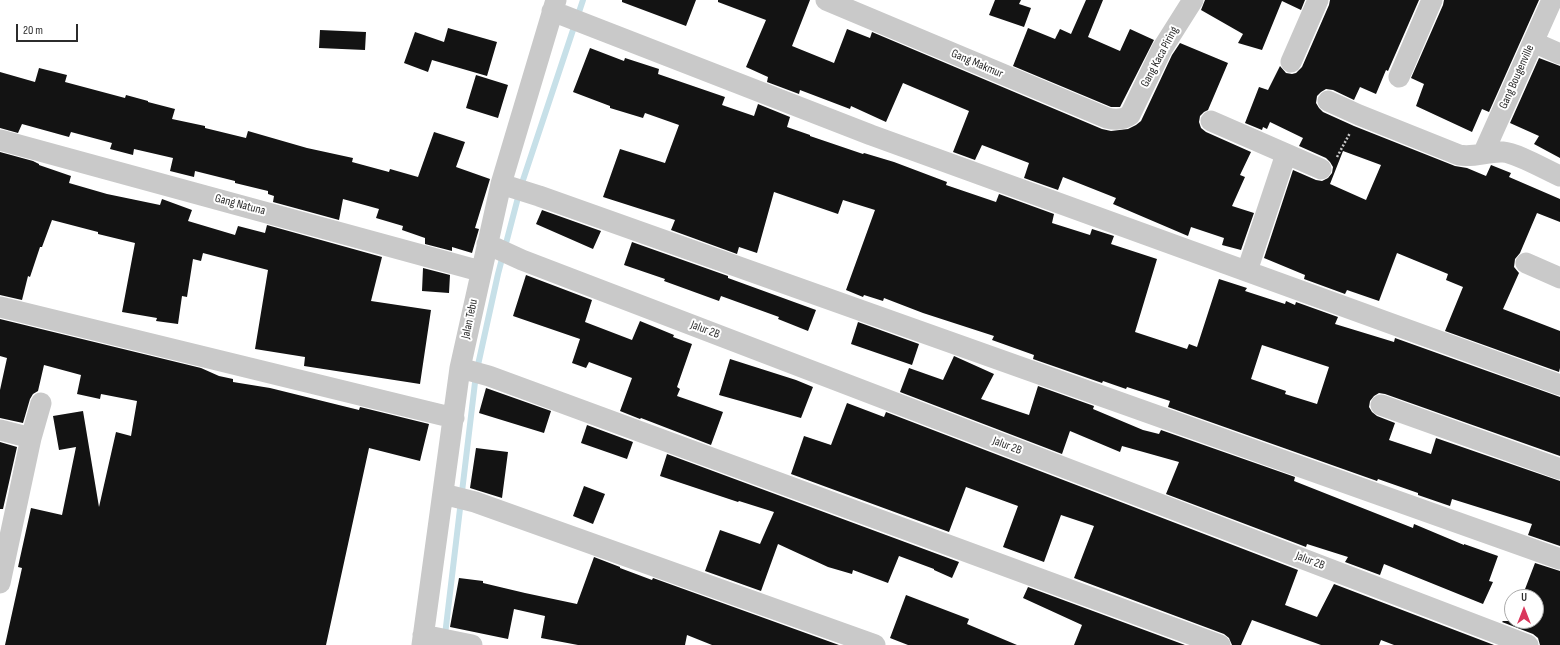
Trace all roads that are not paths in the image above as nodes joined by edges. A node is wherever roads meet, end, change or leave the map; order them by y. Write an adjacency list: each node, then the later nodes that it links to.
1 (826, 0): 12 (street, Gang Makmur)
2 (1193, 0): 12 (street, Gang Kaca Piring)
3 (1318, 0): 9 (street)
4 (1432, 0): 10 (street)
5 (1552, 0): 7 (street, Gang Bougenville)
6 (558, 9): 19 (street, Jalan Tebu); 23 (street)
7 (1533, 42): 8 (street); 16 (street, Gang Bougenville)
8 (1560, 54)
9 (1291, 62)
10 (1398, 77)
11 (1328, 100): 16 (street)
12 (1130, 115)
13 (1211, 121): 15 (street)
14 (0, 140): 22 (street, Gang Natuna)
15 (1286, 154): 17 (street); 23 (street)
16 (1483, 154): 18 (street)
17 (1321, 169)
18 (1560, 176)
19 (506, 185): 20 (street, Jalan Tebu); 35 (street)
20 (490, 245): 22 (street, Jalan Tebu); 41 (street, Jalur 2B)
21 (1526, 263): 24 (street)
22 (480, 271): 26 (street, Jalan Tebu)
23 (1247, 272): 27 (street)
24 (1560, 278)
25 (0, 307): 30 (street)
26 (464, 369): 30 (street, Jalan Tebu); 40 (street)
27 (1560, 385)
28 (41, 403): 32 (street)
29 (1381, 405): 33 (street)
30 (454, 418): 34 (street, Jalan Tebu)
31 (0, 430): 32 (street)
32 (31, 438): 36 (street)
33 (1560, 469)
34 (447, 496): 37 (street, Jalan Tebu); 39 (street)
35 (1560, 559)
36 (0, 583)
37 (425, 639): 38 (street)
38 (464, 643)
39 (875, 645)
40 (1220, 645)
41 (1528, 645)

